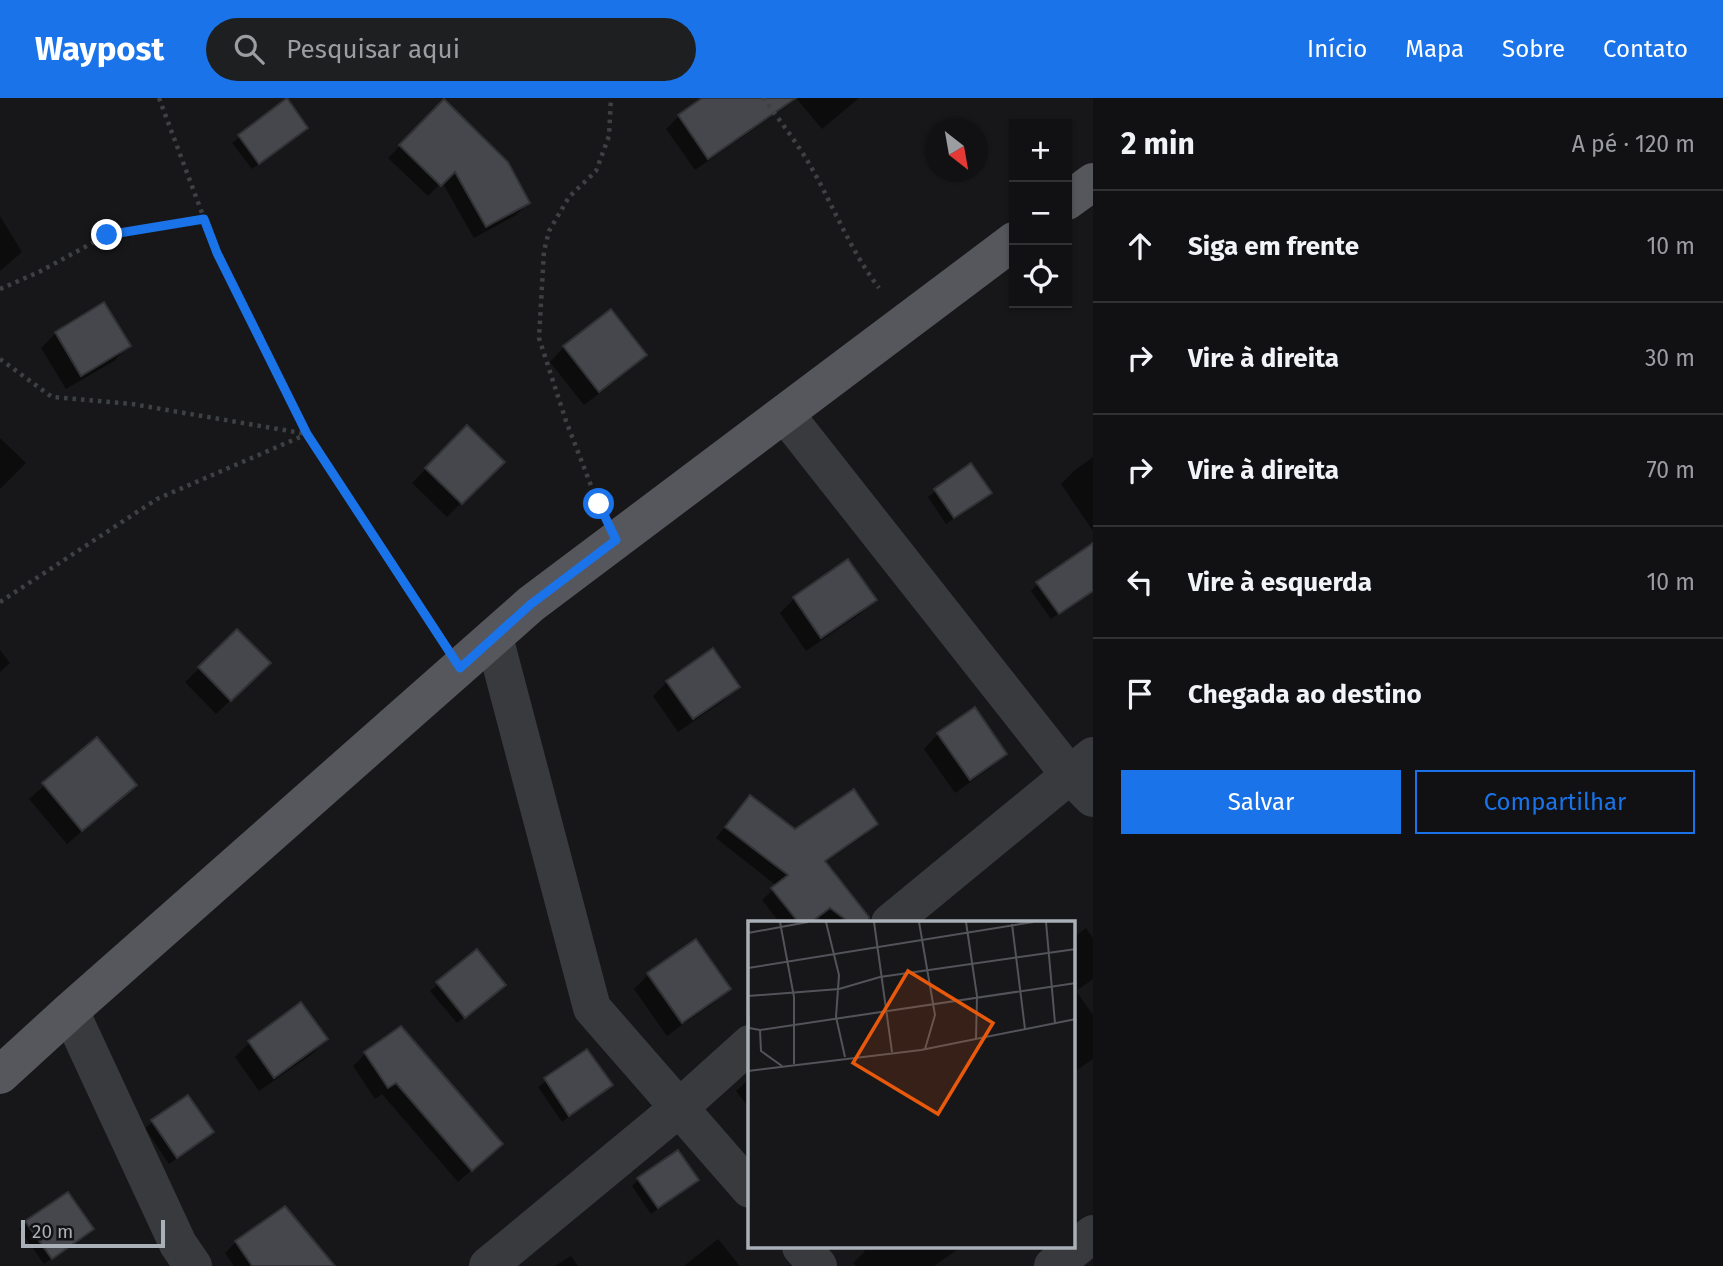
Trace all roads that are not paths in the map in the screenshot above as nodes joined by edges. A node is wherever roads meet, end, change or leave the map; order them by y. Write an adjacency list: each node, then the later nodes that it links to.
1 (1093, 182): 2 (main road)
2 (1072, 197)
3 (1009, 245): 4 (main road)
4 (785, 414): 5 (main road); 6 (street)
5 (495, 637): 8 (main road); 11 (street)
6 (1085, 776): 7 (street)
7 (893, 921)
8 (69, 1011): 10 (main road); 17 (street)
9 (748, 1046): 11 (street)
10 (0, 1075)
11 (679, 1108): 12 (street); 18 (street)
12 (748, 1187)
13 (1093, 1234): 16 (street)
14 (802, 1248): 19 (street)
15 (1076, 1248): 20 (street)
16 (1076, 1248)
17 (193, 1266)
18 (488, 1266)
19 (818, 1266)
20 (1053, 1266)

